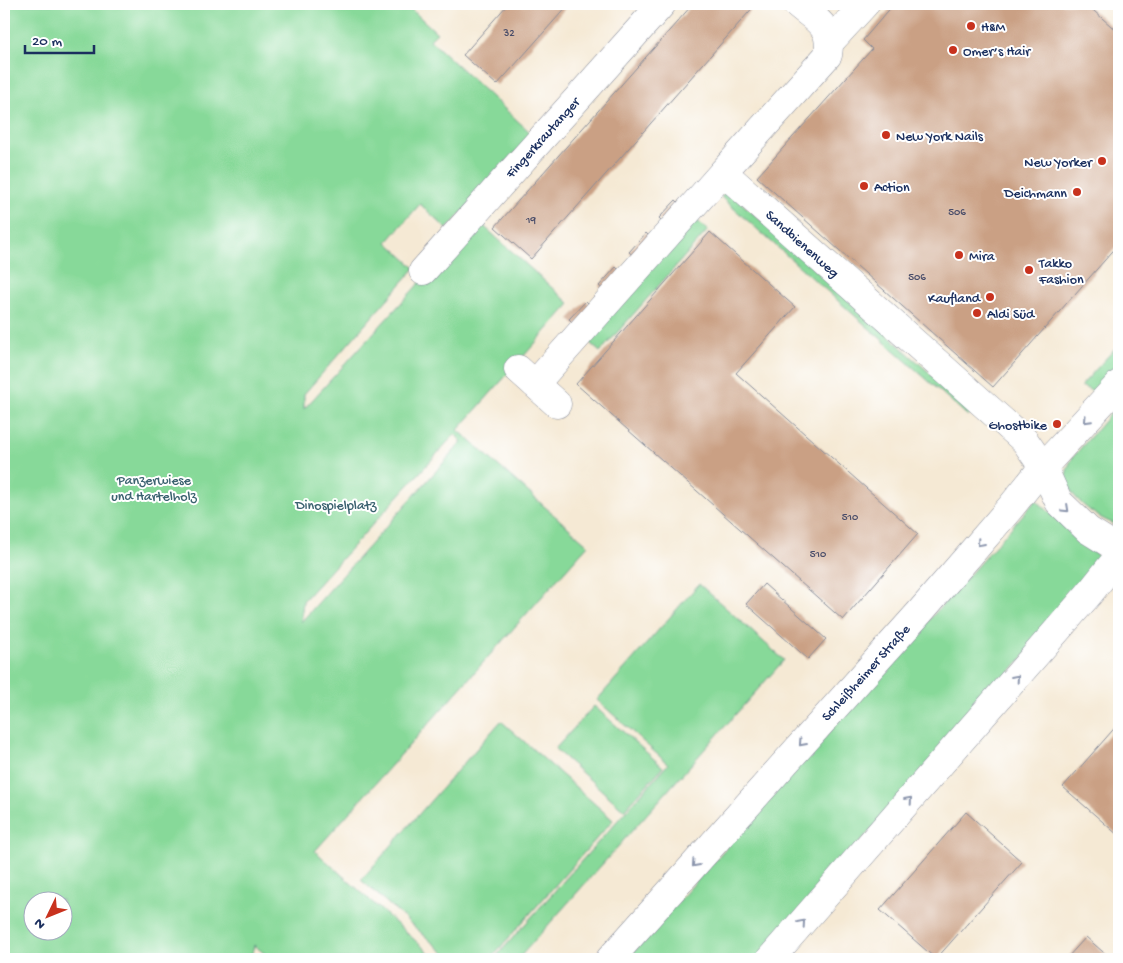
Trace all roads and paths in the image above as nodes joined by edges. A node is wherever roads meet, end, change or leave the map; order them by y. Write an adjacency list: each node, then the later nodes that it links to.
1 (662, 4): 6 (street, Fingerkrautanger)
2 (797, 4): 4 (street)
3 (865, 4): 4 (street)
4 (830, 42): 5 (street)
5 (723, 172): 8 (street); 9 (street, Sandbienenweg)
6 (423, 271)
7 (1119, 384): 9 (street, Schleißheimer Straße, one-way to 9)
8 (557, 404)
9 (1043, 467): 10 (street, Sandbienenweg, one-way to 10); 12 (street, Schleißheimer Straße, one-way to 12)
10 (1119, 546)
11 (1119, 556): 13 (street, one-way to 11)
12 (610, 959)
13 (770, 959)

